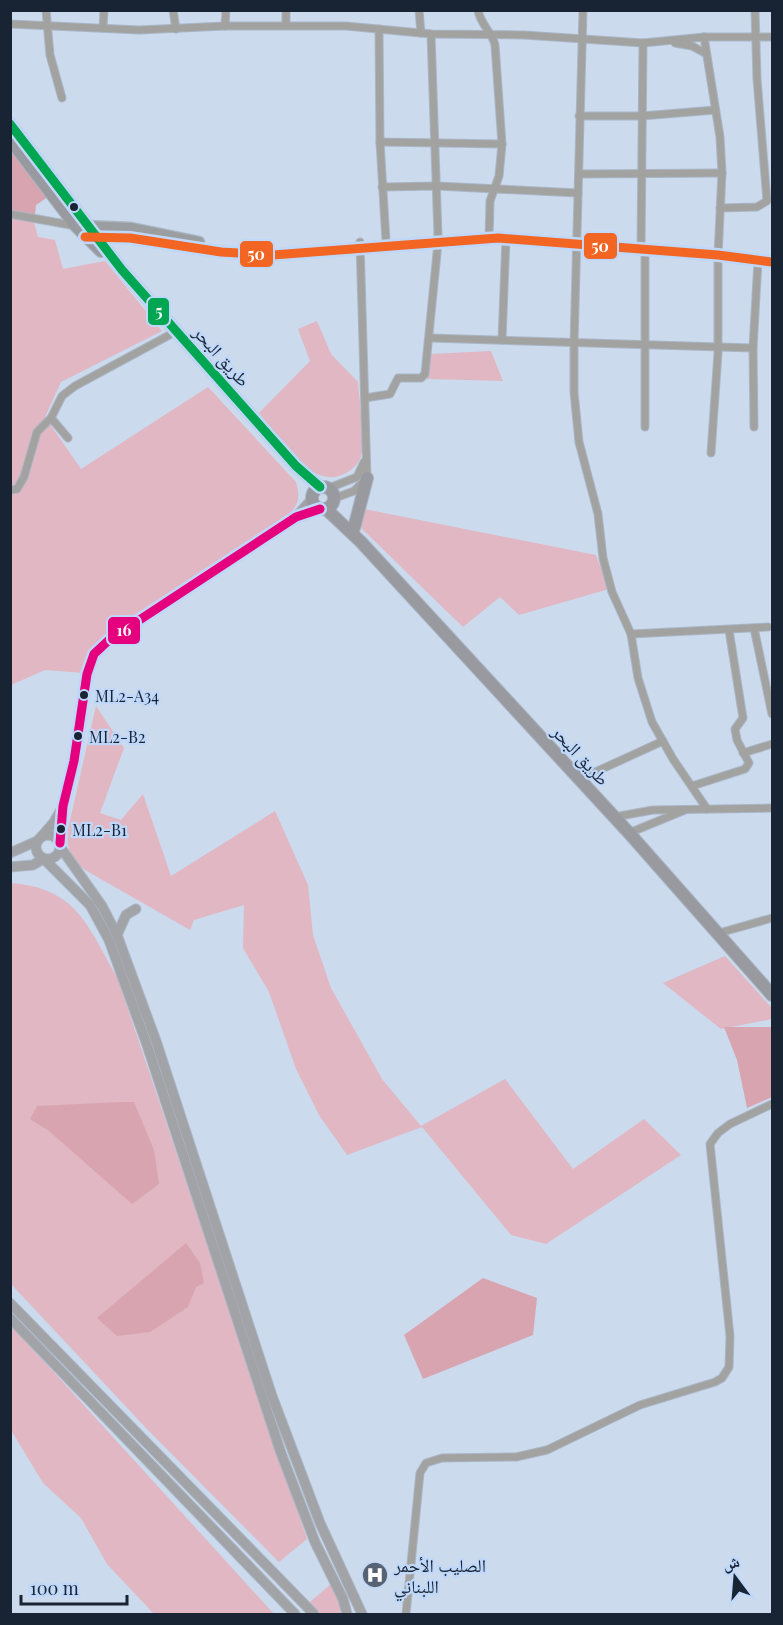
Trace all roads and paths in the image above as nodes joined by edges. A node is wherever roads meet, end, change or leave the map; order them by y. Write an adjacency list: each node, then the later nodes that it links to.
1 (46, 10): 11 (street)
2 (104, 10): 14 (street)
3 (173, 10): 15 (street)
4 (226, 10): 12 (street)
5 (286, 10): 13 (street)
6 (419, 10): 17 (street)
7 (478, 10): 19 (street)
8 (583, 10): 23 (street)
9 (755, 10): 20 (street)
10 (10, 24): 11 (street)
11 (48, 25): 14 (street); 27 (street)
12 (225, 26): 13 (street); 15 (street)
13 (286, 26): 16 (street)
14 (103, 28): 15 (street)
15 (176, 29)
16 (379, 29): 17 (street); 33 (street)
17 (421, 33): 18 (street)
18 (431, 34): 19 (street); 34 (street)
19 (492, 35): 23 (street); 35 (street)
20 (757, 36): 21 (street); 22 (street); 36 (street)
21 (704, 37): 24 (street); 26 (street)
22 (772, 37)
23 (581, 41): 25 (street); 29 (street)
24 (664, 41): 25 (street); 26 (street)
25 (643, 42): 30 (street)
26 (705, 53): 28 (street)
27 (62, 98)
28 (715, 110): 30 (street); 37 (street)
29 (579, 116): 30 (street); 38 (street)
30 (642, 116): 39 (street)
31 (10, 124): 47 (highway, طريق البحر)
32 (10, 139): 47 (highway, طريق البحر)
33 (380, 142): 34 (street); 41 (street)
34 (437, 143): 35 (street); 40 (street)
35 (502, 144): 42 (street)
36 (768, 152): 44 (street)
37 (722, 173): 39 (street); 45 (street)
38 (579, 174): 39 (street); 43 (street)
39 (642, 175): 53 (street)
40 (437, 186): 41 (street); 42 (street); 49 (street)
41 (382, 187): 50 (street)
42 (493, 188): 43 (street); 48 (street)
43 (578, 193): 51 (street)
44 (770, 201): 45 (street)
45 (720, 208): 54 (street)
46 (10, 214): 47 (street)
47 (87, 231): 52 (main road); 57 (highway, طريق البحر)
48 (496, 238): 49 (main road); 51 (main road); 59 (street)
49 (438, 239): 50 (main road); 52 (main road); 58 (street)
50 (386, 241): 52 (main road)
51 (578, 243): 53 (main road); 60 (street)
52 (360, 245): 64 (street)
53 (643, 248): 54 (main road); 61 (street)
54 (718, 255): 55 (main road); 62 (street)
55 (758, 261): 56 (main road); 63 (street)
56 (772, 262)
57 (175, 332): 65 (street); 73 (highway, طريق البحر)
58 (430, 338): 59 (street); 64 (street)
59 (502, 340): 60 (street)
60 (574, 344): 61 (street); 79 (street)
61 (646, 346): 62 (street); 66 (street)
62 (718, 346): 63 (street); 69 (street)
63 (753, 348): 67 (street)
64 (365, 398): 70 (street)
65 (51, 418): 68 (street); 72 (street)
66 (645, 427)
67 (754, 427)
68 (68, 438)
69 (711, 453)
70 (365, 460): 71 (street); 73 (street)
71 (367, 478): 73 (street); 74 (highway)
72 (10, 489)
73 (323, 499): 74 (highway, طريق البحر); 75 (highway, طريق البحر); 86 (main road)
74 (354, 528): 75 (highway, طريق البحر)
75 (361, 542): 84 (highway, طريق البحر)
76 (768, 627): 77 (street)
77 (754, 628): 78 (street); 80 (street)
78 (729, 630): 79 (street); 83 (street)
79 (631, 634): 81 (street)
80 (772, 714)
81 (663, 741): 84 (street); 85 (street)
82 (772, 744): 83 (street)
83 (743, 753): 85 (street)
84 (580, 779): 90 (highway, طريق البحر)
85 (692, 786): 89 (street)
86 (63, 806): 92 (main road); 93 (main road)
87 (688, 808): 89 (street); 90 (street); 91 (street)
88 (772, 808): 89 (street)
89 (707, 809)
90 (614, 817): 91 (highway, طريق البحر)
91 (629, 833): 99 (highway, طريق البحر)
92 (39, 839): 93 (main road); 94 (main road); 95 (main road)
93 (60, 845): 95 (main road); 100 (main road)
94 (10, 853)
95 (44, 859): 96 (main road); 101 (main road)
96 (10, 867)
97 (136, 909): 100 (main road)
98 (772, 918): 99 (street)
99 (719, 933): 102 (highway, طريق البحر)
100 (117, 935): 101 (main road)
101 (122, 962): 106 (main road); 107 (main road)
102 (772, 994)
103 (772, 1104): 112 (street)
104 (10, 1303): 109 (main road)
105 (10, 1318): 108 (main road)
106 (342, 1572): 107 (main road); 111 (main road)
107 (333, 1578): 110 (main road)
108 (295, 1614)
109 (314, 1614)
110 (347, 1614)
111 (362, 1614)
112 (405, 1614)

